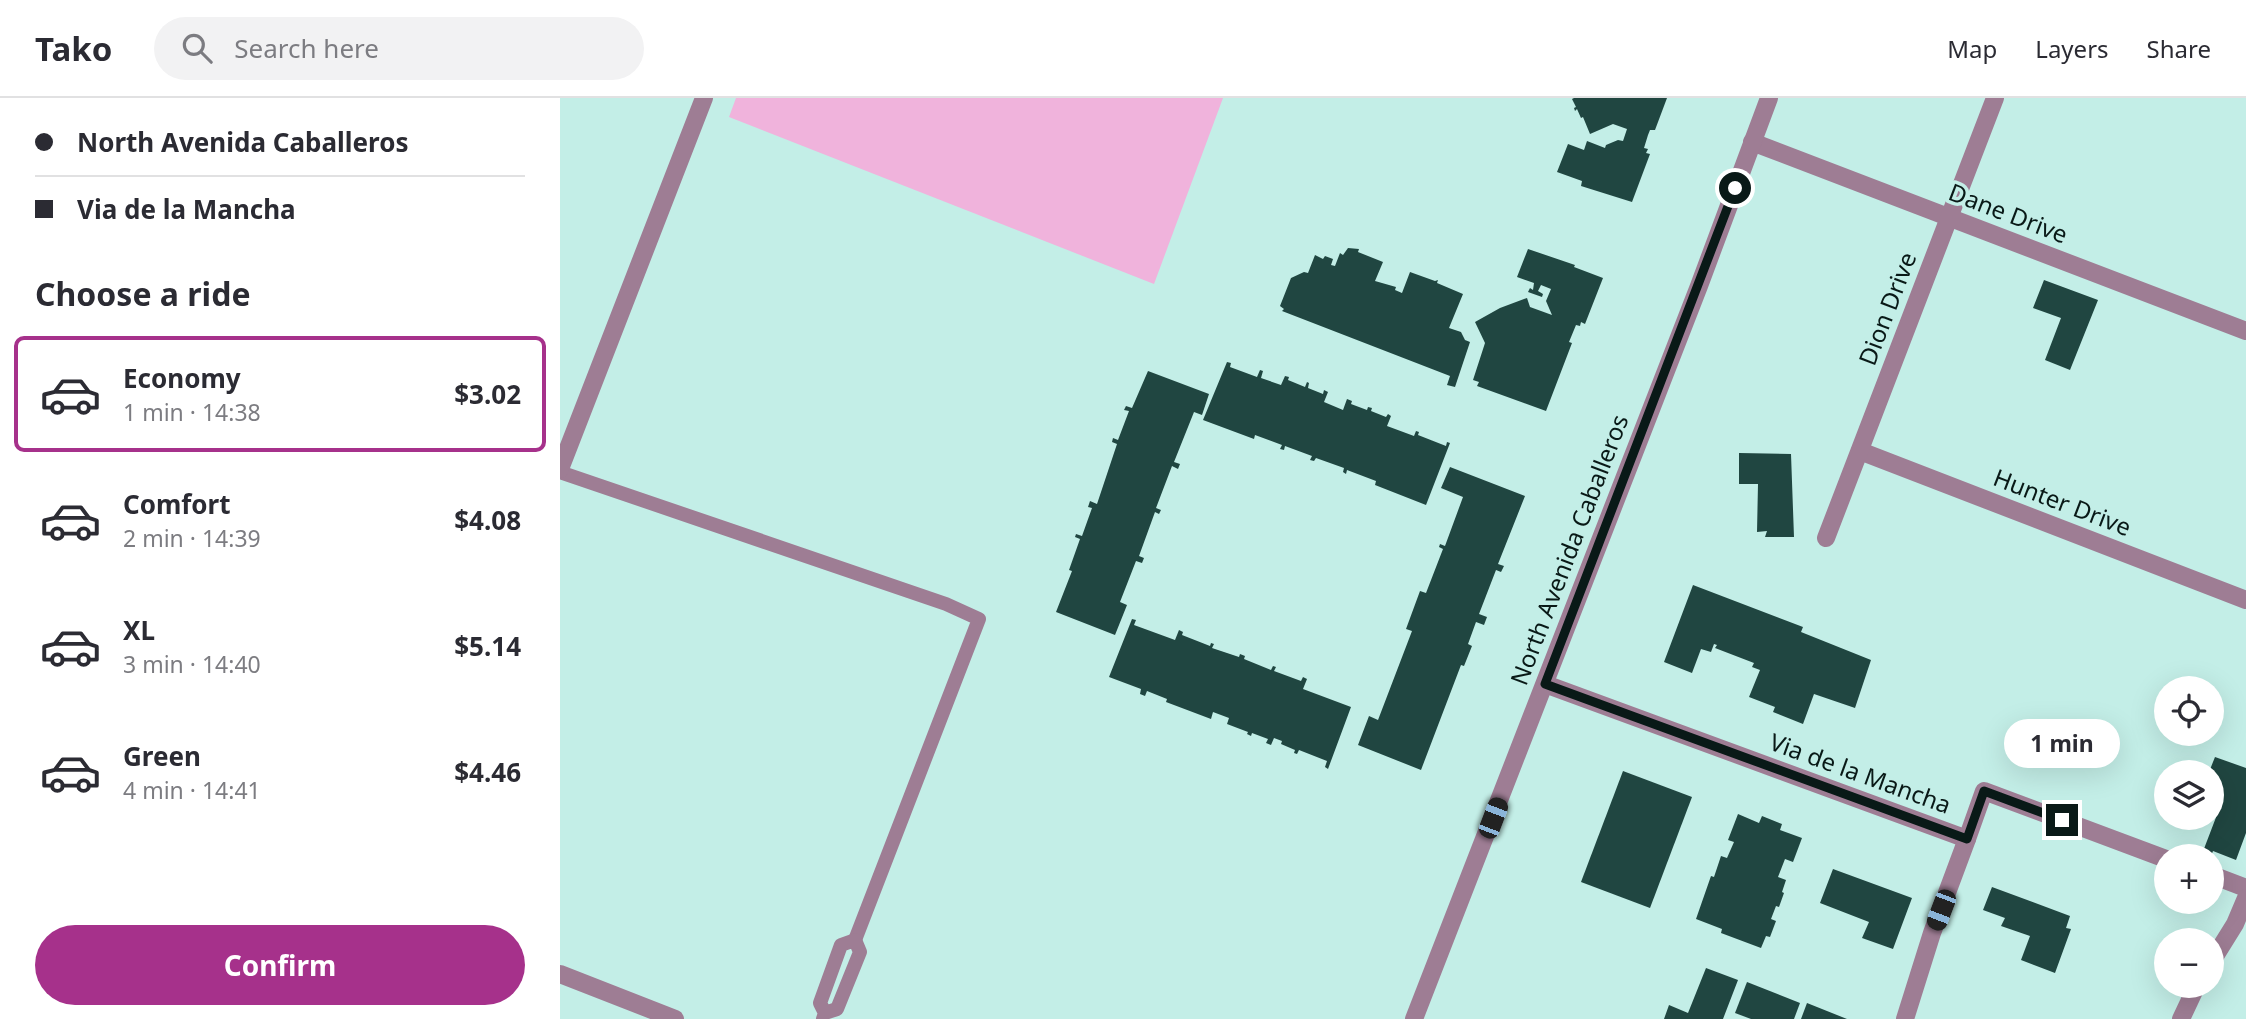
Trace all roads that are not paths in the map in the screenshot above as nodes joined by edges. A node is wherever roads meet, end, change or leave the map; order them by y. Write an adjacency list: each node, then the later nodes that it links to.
1 (704, 98): 8 (street)
2 (1769, 98): 4 (street, North Avenida Caballeros)
3 (1995, 98): 5 (street, Dion Drive)
4 (1752, 142): 5 (street, Dane Drive); 11 (street, North Avenida Caballeros)
5 (1950, 218): 6 (street, Dane Drive); 7 (street, Dion Drive)
6 (2246, 331)
7 (1860, 451): 9 (street, Dion Drive); 10 (street, Hunter Drive)
8 (560, 471): 20 (lane)
9 (1826, 538)
10 (2246, 600)
11 (1545, 684): 12 (street, Via de la Mancha); 22 (street, North Avenida Caballeros)
12 (1967, 839): 13 (street, Via de la Mancha); 23 (street)
13 (2154, 855)
14 (2224, 880): 15 (street)
15 (2246, 888)
16 (2246, 898): 17 (street)
17 (2224, 942)
18 (560, 974): 21 (street)
19 (2191, 998): 24 (street)
20 (824, 1016)
21 (675, 1019)
22 (1414, 1019)
23 (1905, 1019)
24 (2181, 1019)

